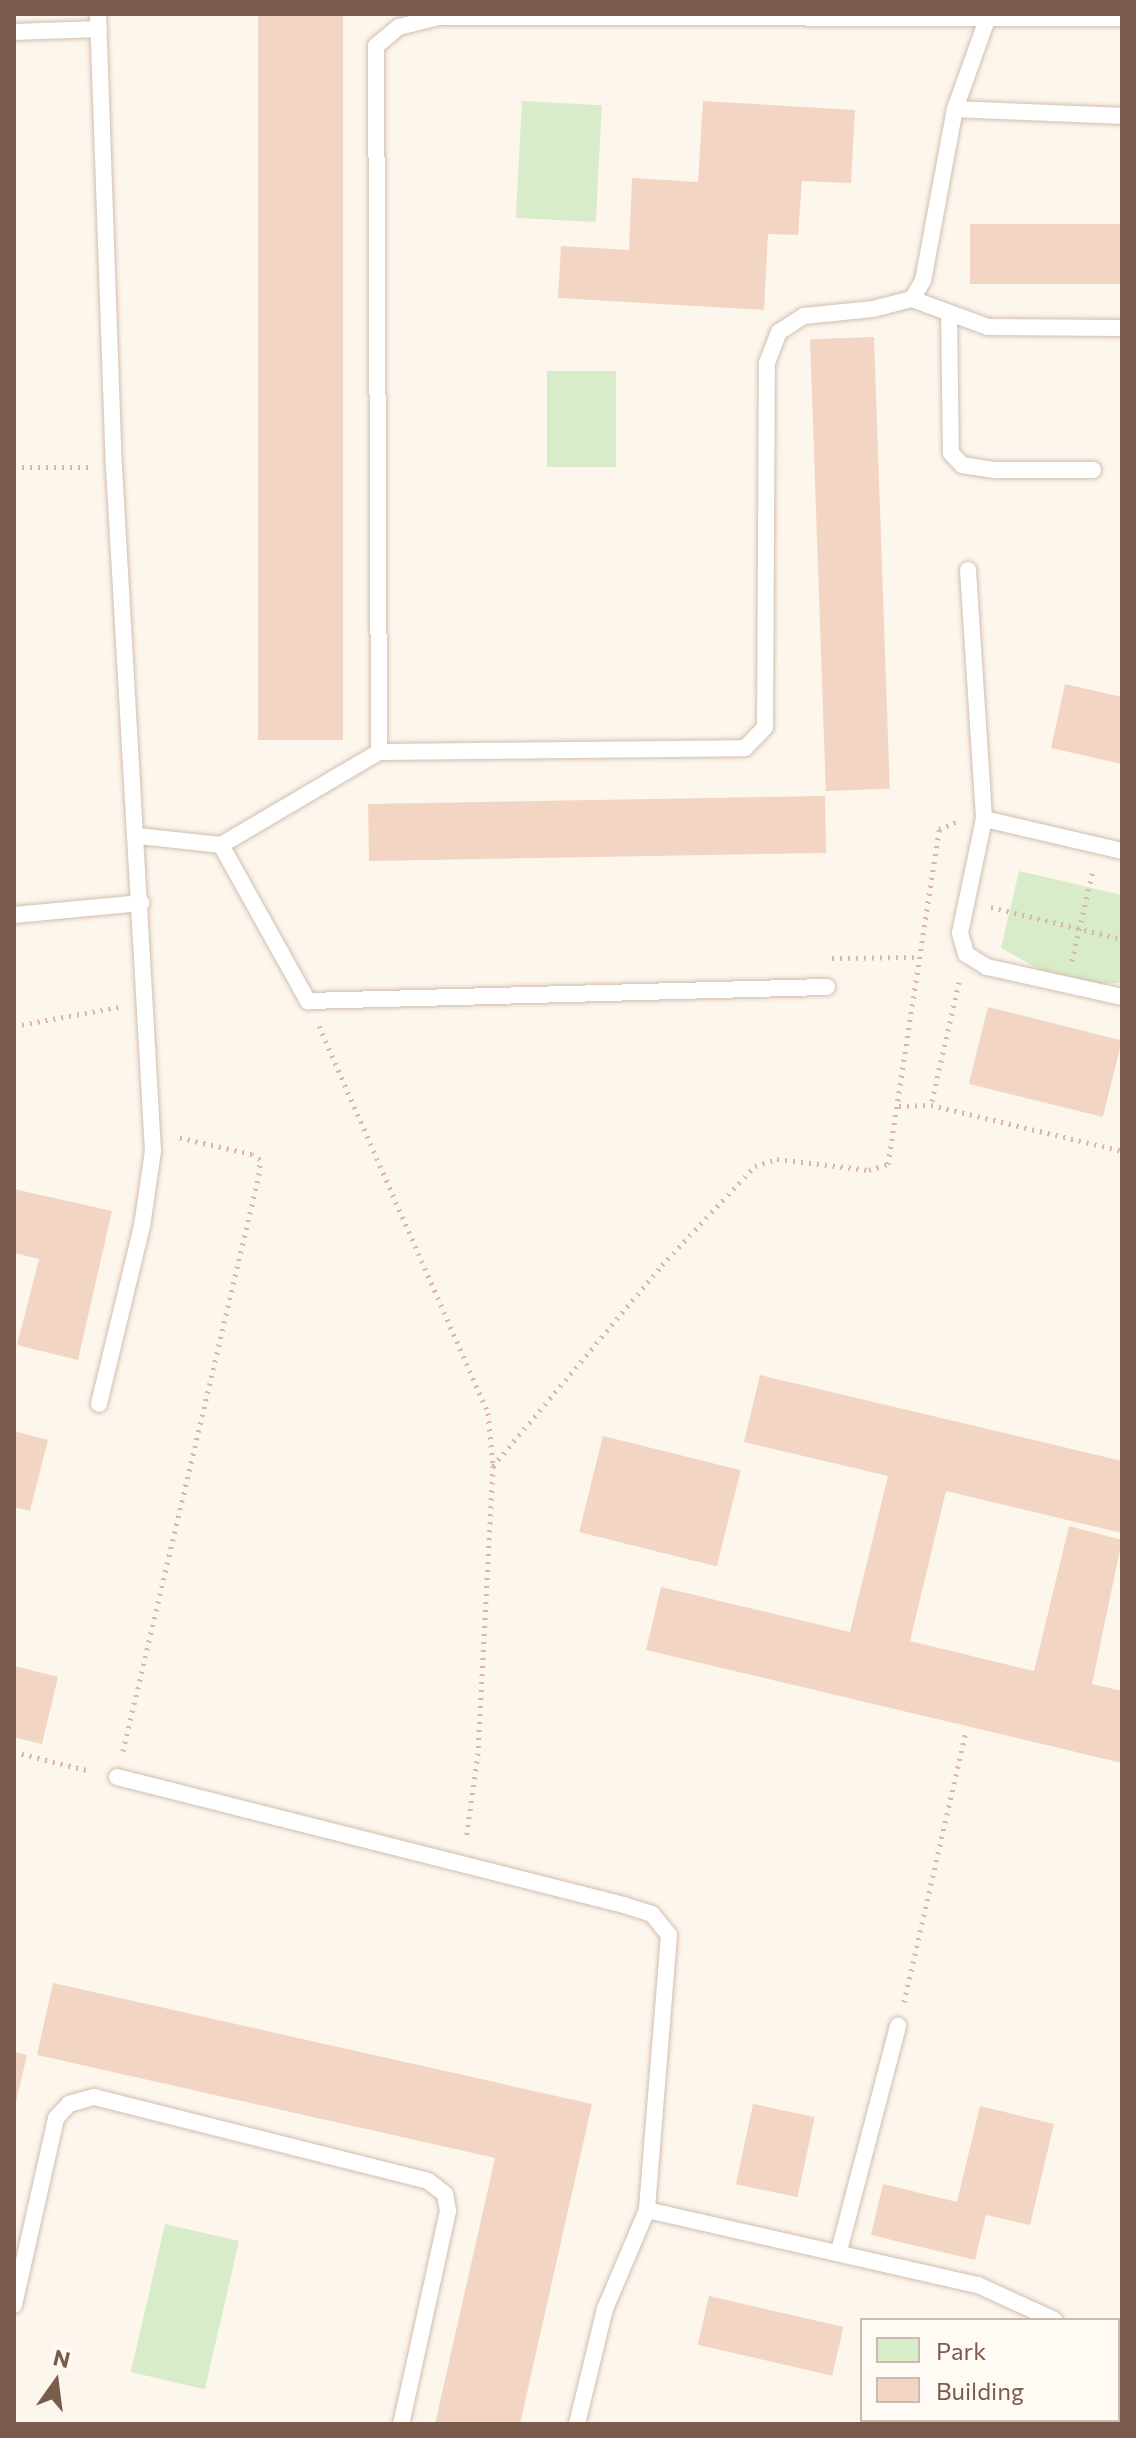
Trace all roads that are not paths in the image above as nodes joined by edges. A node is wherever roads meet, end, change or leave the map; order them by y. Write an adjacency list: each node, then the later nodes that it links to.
1 (989, 16): 2 (lane); 5 (lane); 12 (lane)
2 (1122, 18)
3 (99, 21): 4 (lane); 14 (lane)
4 (14, 32)
5 (955, 109): 6 (lane); 7 (lane)
6 (1122, 116)
7 (912, 299): 8 (lane); 12 (lane)
8 (949, 315): 9 (lane); 10 (lane)
9 (1122, 328)
10 (1093, 470)
11 (968, 570): 13 (lane)
12 (379, 752): 15 (lane)
13 (984, 819): 16 (lane); 20 (lane)
14 (138, 836): 15 (lane); 17 (lane)
15 (221, 845): 19 (lane)
16 (1122, 851)
17 (141, 903): 18 (lane); 21 (lane)
18 (14, 915)
19 (827, 987)
20 (1122, 997)
21 (99, 1404)
22 (117, 1777): 24 (lane)
23 (898, 2026): 25 (lane)
24 (647, 2210): 25 (lane); 29 (lane)
25 (839, 2251): 27 (lane)
26 (14, 2305): 28 (lane)
27 (1050, 2318)
28 (401, 2424)
29 (577, 2424)

